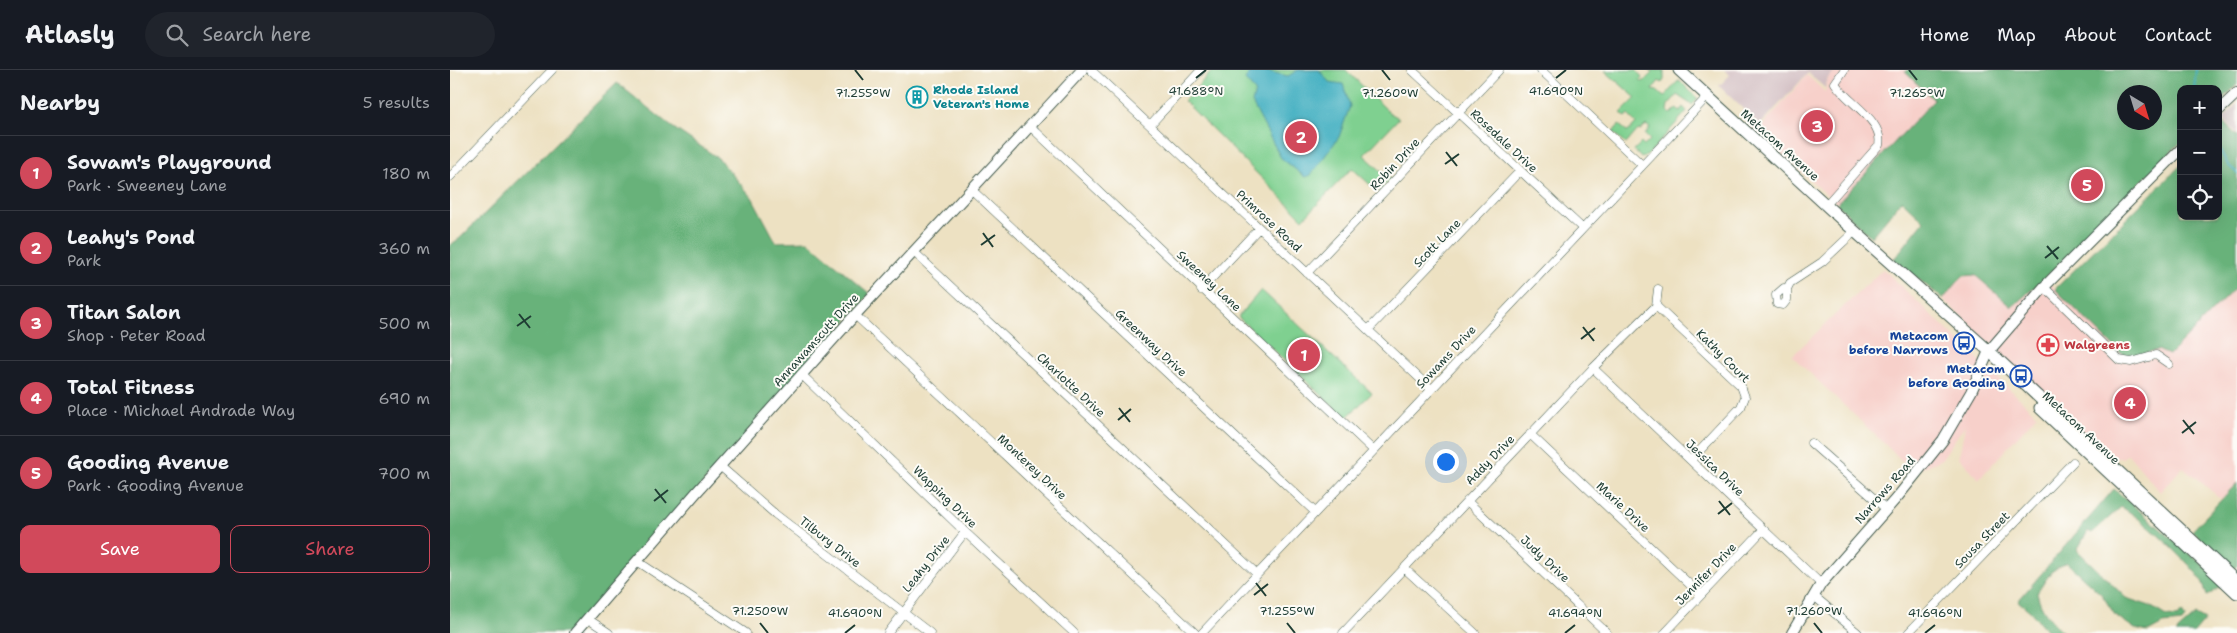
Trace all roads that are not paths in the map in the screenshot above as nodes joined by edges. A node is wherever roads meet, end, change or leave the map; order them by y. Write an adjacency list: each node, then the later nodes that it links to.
1 (552, 70): 19 (street)
2 (1082, 70): 15 (street, Annawamscutt Drive)
3 (1091, 70): 14 (street, Primrose Road)
4 (1201, 70): 14 (street)
5 (1412, 70): 13 (street, Rosedale Drive)
6 (1499, 70): 13 (street, Robin Drive)
7 (1541, 70): 17 (street)
8 (1679, 70): 11 (main road, Metacom Avenue)
9 (1844, 70): 21 (street)
10 (2237, 92): 12 (street)
11 (1707, 97): 17 (street, Sowams Drive); 21 (main road, Metacom Avenue)
12 (2222, 107)
13 (1458, 114): 18 (street, Rosedale Drive); 26 (street, Robin Drive)
14 (1150, 124): 22 (street, Primrose Road)
15 (1031, 126): 20 (street, Annawamscutt Drive); 29 (street, Sweeney Lane)
16 (2177, 153): 27 (street, Narrows Road)
17 (1641, 164): 23 (street, Sowams Drive)
18 (1520, 171): 23 (street, Rosedale Drive); 33 (street, Scott Lane)
19 (450, 177)
20 (972, 190): 25 (street, Annawamscutt Drive); 47 (street, Greenway Drive)
21 (1826, 205): 24 (main road, Metacom Avenue)
22 (1259, 228): 26 (street, Primrose Road); 29 (street)
23 (1582, 228): 38 (street, Sowams Drive)
24 (1860, 235): 28 (street); 34 (main road, Metacom Avenue)
25 (914, 252): 32 (street, Annawamscutt Drive); 52 (street, Charlotte Drive)
26 (1307, 274): 33 (street, Primrose Road)
27 (2044, 287): 34 (street, Narrows Road); 35 (street)
28 (1786, 289)
29 (1201, 290): 41 (street, Sweeney Lane)
30 (1658, 290): 31 (street)
31 (1656, 306): 36 (street, Addy Drive); 42 (street, Kathy Court)
32 (855, 314): 37 (street, Annawamscutt Drive); 66 (street, Monterey Drive)
33 (1369, 329): 38 (street, Primrose Road)
34 (1988, 354): 46 (street, Narrows Road); 53 (main road, Metacom Avenue); 55 (main road, Metacom Avenue)
35 (2170, 364)
36 (1593, 368): 39 (street, Addy Drive); 42 (street, Jessica Drive)
37 (801, 374): 44 (street, Annawamscutt Drive); 49 (street, Wapping Drive)
38 (1431, 389): 41 (street, Sowams Drive)
39 (1530, 434): 45 (street, Addy Drive); 56 (street, Marie Drive)
40 (1811, 443): 46 (street)
41 (1373, 450): 47 (street, Sowams Drive)
42 (1691, 460): 48 (street, Jessica Drive)
43 (2073, 462): 74 (street, Sousa Street)
44 (720, 466): 50 (street, Annawamscutt Drive); 58 (street, Tilbury Drive)
45 (1467, 501): 51 (street, Addy Drive); 70 (street, Judy Drive)
46 (1886, 509): 54 (street, Narrows Road)
47 (1315, 512): 52 (street, Sowams Drive)
48 (1763, 530): 54 (street, Jessica Drive); 56 (street, Jennifer Drive)
49 (965, 532): 58 (street, Leahy Drive); 65 (street, Wapping Drive)
50 (636, 561): 59 (street, Annawamscutt Drive); 62 (street)
51 (1404, 568): 68 (street, Addy Drive); 69 (street)
52 (1257, 574): 67 (street, Sowams Drive)
53 (2237, 582)
54 (1821, 584): 57 (street, Narrows Road)
55 (2237, 593)
56 (1701, 596): 71 (street, Jennifer Drive)
57 (1814, 596): 72 (street, Narrows Road); 73 (street)
58 (903, 612): 63 (street, Leahy Drive); 64 (street, Tilbury Drive)
59 (588, 618): 60 (street, Annawamscutt Drive); 61 (street)
60 (575, 633)
61 (609, 633)
62 (746, 633)
63 (888, 633)
64 (930, 633)
65 (1074, 633)
66 (1195, 633)
67 (1202, 633)
68 (1343, 633)
69 (1475, 633)
70 (1607, 633)
71 (1665, 633)
72 (1792, 633)
73 (1858, 633)
74 (1908, 633)

